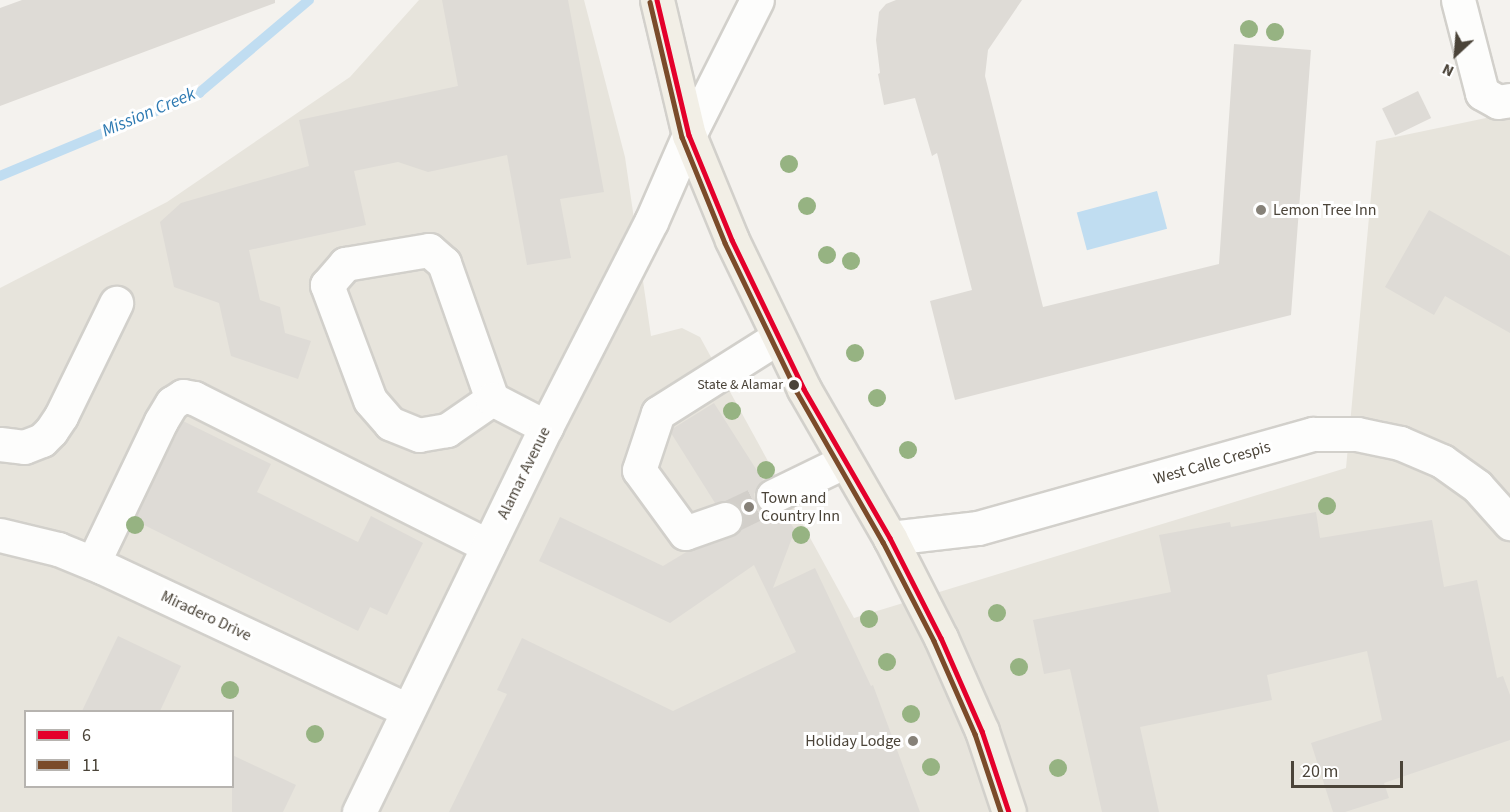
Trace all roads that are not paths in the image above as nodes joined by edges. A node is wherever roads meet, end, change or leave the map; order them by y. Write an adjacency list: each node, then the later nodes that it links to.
1 (657, 0): 5 (main road)
2 (757, 0): 5 (street, Alamar Avenue)
3 (1458, 0): 4 (street)
4 (1510, 100)
5 (689, 135): 7 (main road); 9 (street, Alamar Avenue)
6 (116, 303): 10 (street)
7 (778, 338): 11 (main road); 13 (street)
8 (492, 399): 8 (street); 9 (street)
9 (546, 426): 17 (street, Alamar Avenue)
10 (0, 444)
11 (845, 460): 12 (street); 16 (main road)
12 (773, 496)
13 (726, 519)
14 (1510, 523): 16 (street, West Calle Crespis)
15 (0, 535): 18 (street, Miradero Drive)
16 (890, 538): 21 (main road)
17 (488, 546): 18 (street); 19 (street, Alamar Avenue)
18 (93, 563): 19 (street, Miradero Drive)
19 (407, 710): 20 (street, Alamar Avenue)
20 (359, 812)
21 (1009, 812)

